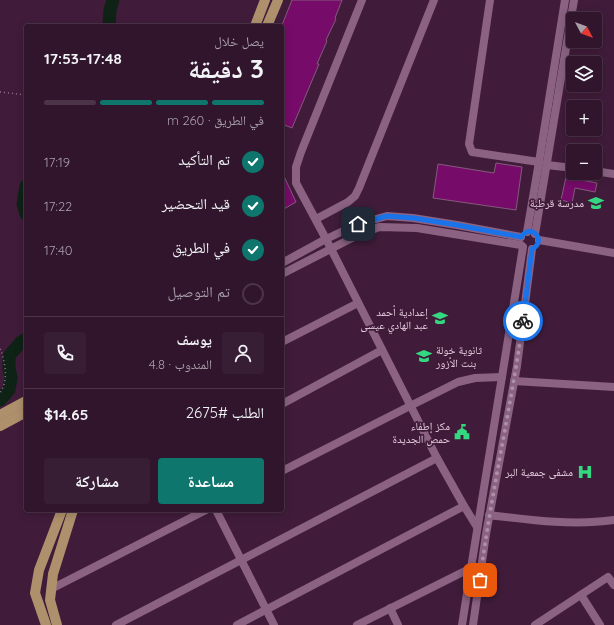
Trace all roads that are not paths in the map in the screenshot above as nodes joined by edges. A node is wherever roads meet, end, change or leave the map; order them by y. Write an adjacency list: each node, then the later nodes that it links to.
1 (265, 0): 8 (main road)
2 (278, 0): 9 (main road)
3 (362, 0): 14 (street)
4 (434, 0): 14 (street)
5 (490, 0): 10 (street)
6 (565, 0): 10 (street)
7 (574, 0): 10 (street)
8 (256, 24)
9 (268, 24)
10 (543, 164): 11 (street); 15 (street); 17 (street)
11 (566, 167)
12 (602, 172): 13 (street)
13 (614, 174)
14 (316, 220): 16 (street)
15 (537, 237): 17 (street); 19 (street); 20 (street)
16 (326, 239): 17 (street); 18 (street); 21 (street)
17 (523, 240): 18 (street); 19 (street); 26 (street)
18 (331, 249): 22 (street); 23 (street)
19 (532, 249): 27 (street)
20 (614, 253)
21 (284, 262)
22 (284, 273)
23 (358, 303): 24 (street); 25 (street)
24 (284, 341)
25 (382, 350): 30 (street); 31 (street)
26 (502, 376): 31 (street); 44 (street)
27 (514, 381): 28 (street); 42 (street)
28 (614, 388)
29 (24, 402): 33 (main road)
30 (284, 403)
31 (410, 406): 35 (street); 36 (street)
32 (24, 413): 34 (main road)
33 (0, 415)
34 (0, 426)
35 (437, 458): 37 (street); 45 (street)
36 (284, 470)
37 (464, 506): 44 (street); 51 (street)
38 (70, 512): 52 (main road)
39 (71, 512): 48 (main road)
40 (202, 512): 48 (street)
41 (217, 512): 45 (street)
42 (489, 515): 43 (street); 60 (street)
43 (614, 520)
44 (477, 527): 46 (street)
45 (241, 560): 51 (street); 54 (street)
46 (471, 568): 50 (street); 59 (street)
47 (614, 586): 49 (street)
48 (51, 589): 53 (main road)
49 (581, 595): 61 (street); 62 (street)
50 (390, 608): 57 (street); 58 (street)
51 (266, 610): 55 (street); 56 (street)
52 (46, 625)
53 (57, 625)
54 (116, 625)
55 (237, 625)
56 (274, 625)
57 (357, 625)
58 (398, 625)
59 (462, 625)
60 (474, 625)
61 (535, 625)
62 (600, 625)

